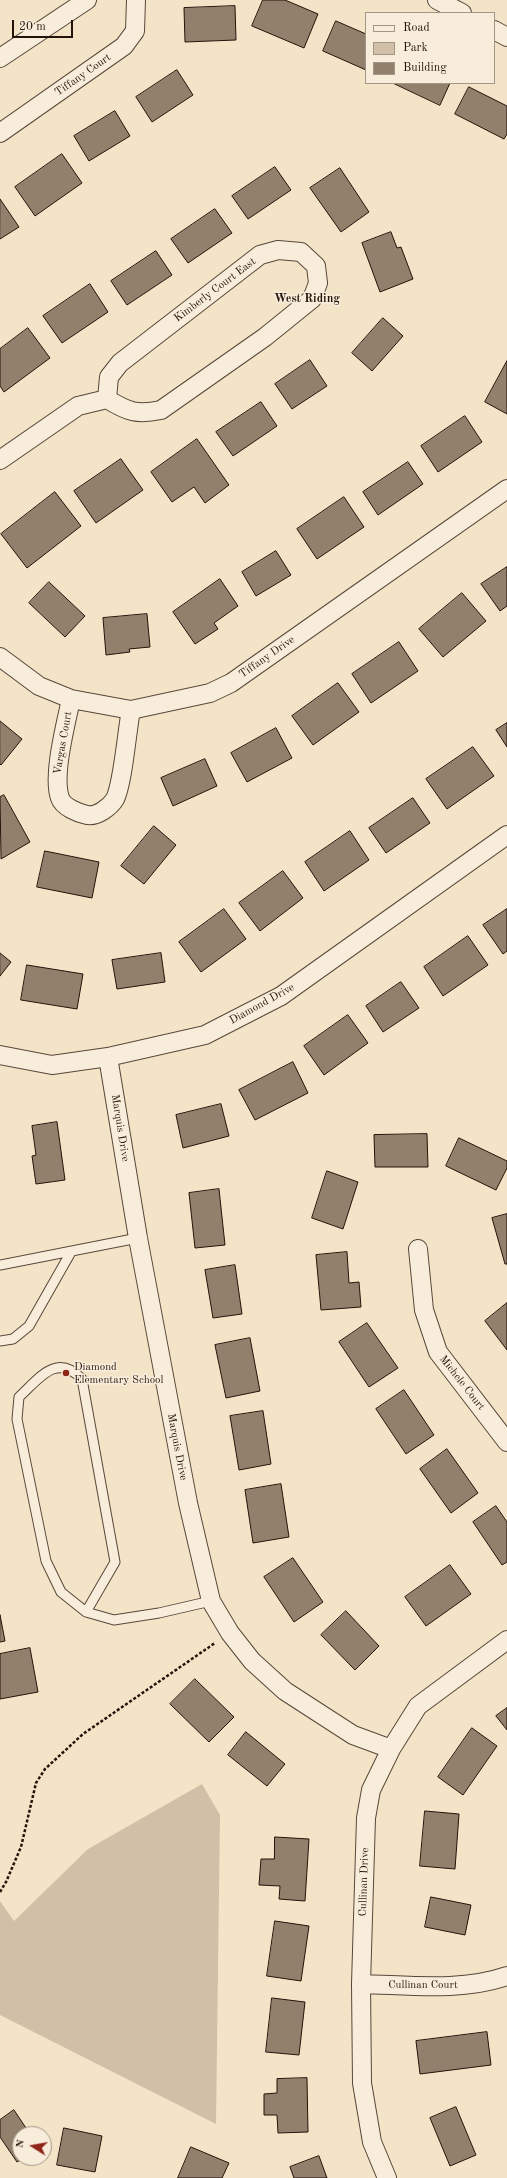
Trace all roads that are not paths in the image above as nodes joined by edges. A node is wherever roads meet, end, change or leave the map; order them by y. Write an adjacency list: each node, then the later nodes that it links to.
1 (87, 0): 7 (street)
2 (136, 0): 8 (street, Tiffany Court)
3 (437, 0): 4 (street)
4 (460, 12)
5 (495, 31): 6 (street)
6 (507, 37)
7 (0, 58)
8 (0, 133)
9 (108, 398): 9 (street, Kimberly Court East); 10 (street)
10 (0, 460)
11 (507, 489): 14 (street, Tiffany Drive)
12 (0, 657): 13 (street, Tiffany Drive)
13 (71, 699): 14 (street, Tiffany Drive); 14 (street, Vargas Court)
14 (131, 710)
15 (507, 835): 17 (street, Diamond Drive)
16 (0, 1055): 17 (street, Diamond Drive)
17 (108, 1057): 18 (street, Marquis Drive)
18 (138, 1238): 20 (lane); 24 (street, Marquis Drive)
19 (418, 1249): 23 (street, Michele Court)
20 (71, 1252): 21 (lane); 22 (lane)
21 (0, 1264)
22 (0, 1341)
23 (507, 1442)
24 (211, 1601): 25 (lane); 27 (street, Marquis Drive)
25 (86, 1612): 25 (lane)
26 (507, 1640): 27 (street, Cullinan Drive)
27 (391, 1749): 29 (street, Cullinan Drive)
28 (507, 1976): 29 (street, Cullinan Court)
29 (362, 1984): 30 (street, Cullinan Drive)
30 (386, 2178)

